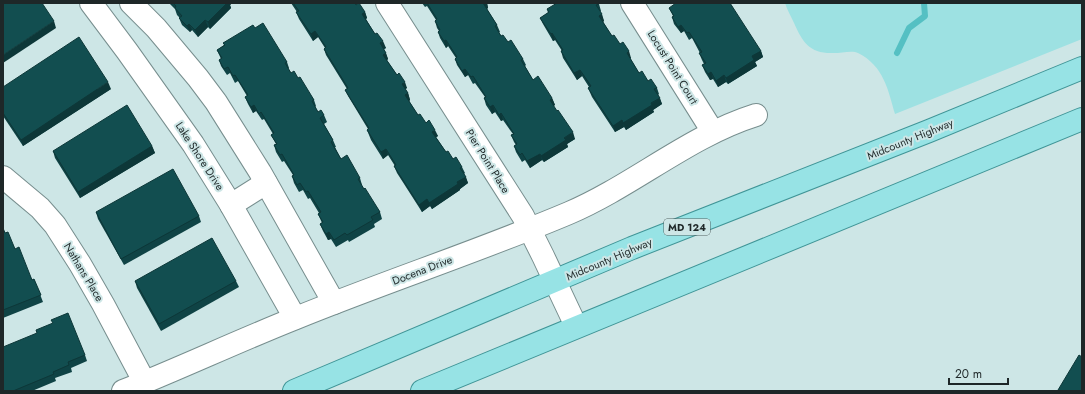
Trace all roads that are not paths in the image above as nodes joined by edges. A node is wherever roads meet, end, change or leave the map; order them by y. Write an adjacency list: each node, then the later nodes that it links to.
1 (91, 3): 11 (street, Lake Shore Drive)
2 (132, 3): 10 (street)
3 (387, 3): 12 (street, Pier Point Place)
4 (632, 3): 8 (street, Locust Point Court)
5 (1082, 68): 13 (main road, Midcounty Highway / MD 124)
6 (756, 114): 8 (street, Docena Drive)
7 (1082, 119): 16 (main road)
8 (713, 132): 12 (street, Docena Drive)
9 (3, 177): 17 (street, Nathans Place)
10 (266, 183): 11 (street); 14 (street)
11 (231, 205): 15 (street, Lake Shore Drive)
12 (530, 229): 13 (street, Pier Point Place); 14 (street, Docena Drive)
13 (556, 281): 16 (street, Pier Point Place); 19 (main road, Midcounty Highway / MD 124)
14 (334, 303): 15 (street, Docena Drive)
15 (295, 318): 17 (street, Docena Drive)
16 (576, 326): 20 (main road)
17 (144, 382): 18 (street, Docena Drive)
18 (123, 391)
19 (294, 391)
20 (422, 391)

